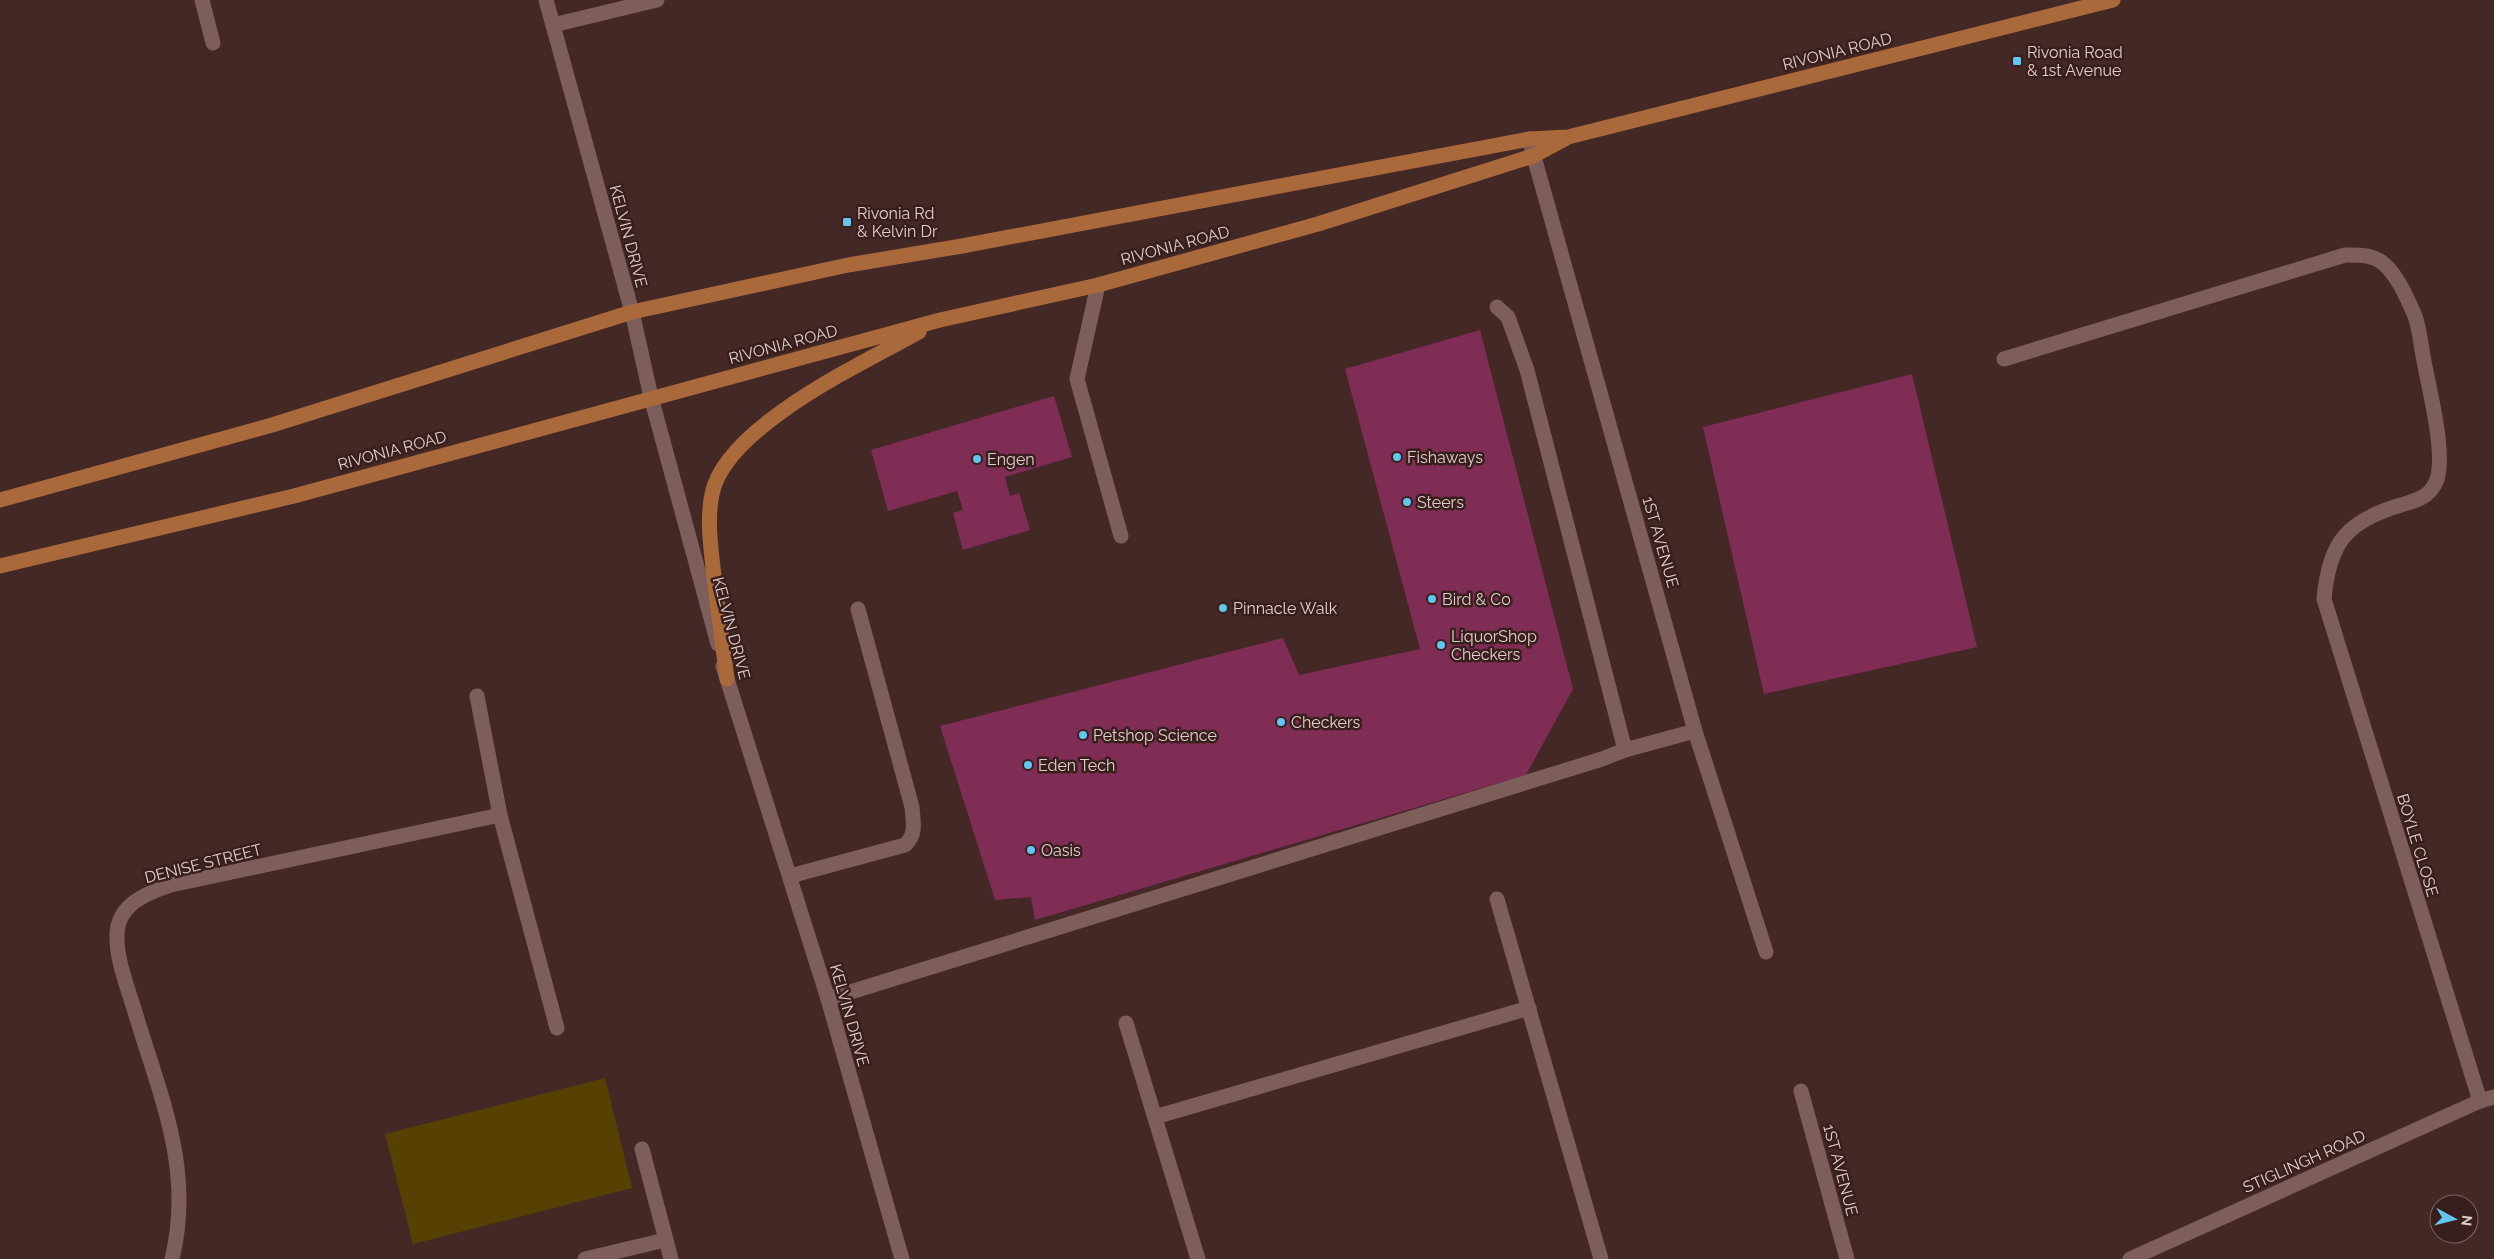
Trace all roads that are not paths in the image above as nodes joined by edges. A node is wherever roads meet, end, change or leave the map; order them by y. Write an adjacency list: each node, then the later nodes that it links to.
1 (202, 0): 6 (street)
2 (546, 0): 5 (street, KELVIN DRIVE)
3 (657, 0): 5 (street)
4 (2113, 0): 7 (main road, RIVONIA ROAD)
5 (553, 25): 12 (street, KELVIN DRIVE)
6 (213, 43)
7 (1568, 137): 8 (main road, RIVONIA ROAD); 9 (main road, RIVONIA ROAD)
8 (1529, 139): 9 (street, 1ST AVENUE); 12 (main road, RIVONIA ROAD)
9 (1533, 156): 10 (main road, RIVONIA ROAD); 22 (street, 1ST AVENUE)
10 (1098, 285): 13 (main road, RIVONIA ROAD); 17 (street)
11 (1497, 307): 23 (street)
12 (632, 312): 15 (street, KELVIN DRIVE); 16 (main road, RIVONIA ROAD)
13 (940, 320): 15 (main road, RIVONIA ROAD); 20 (main road)
14 (2004, 358): 33 (street, BOYLE CLOSE)
15 (651, 397): 18 (main road, RIVONIA ROAD); 20 (street, KELVIN DRIVE)
16 (0, 500)
17 (1122, 536)
18 (0, 566)
19 (858, 609): 25 (street)
20 (727, 679): 25 (street, KELVIN DRIVE)
21 (477, 696): 24 (street)
22 (1695, 731): 23 (street); 27 (street, 1ST AVENUE)
23 (1624, 750): 28 (street)
24 (500, 815): 31 (street); 37 (street, DENISE STREET)
25 (790, 876): 28 (street, KELVIN DRIVE)
26 (1497, 899): 29 (street)
27 (1766, 952)
28 (828, 999): 40 (street, KELVIN DRIVE)
29 (1529, 1008): 34 (street); 42 (street)
30 (1126, 1023): 34 (street)
31 (557, 1028)
32 (1801, 1091): 43 (street, 1ST AVENUE)
33 (2487, 1099): 44 (street, STIGLINGH ROAD)
34 (1155, 1117): 41 (street)
35 (642, 1149): 36 (street)
36 (665, 1240): 38 (street); 39 (street)
37 (172, 1259)
38 (586, 1259)
39 (670, 1259)
40 (902, 1259)
41 (1198, 1259)
42 (1601, 1259)
43 (1847, 1259)
44 (2130, 1259)

